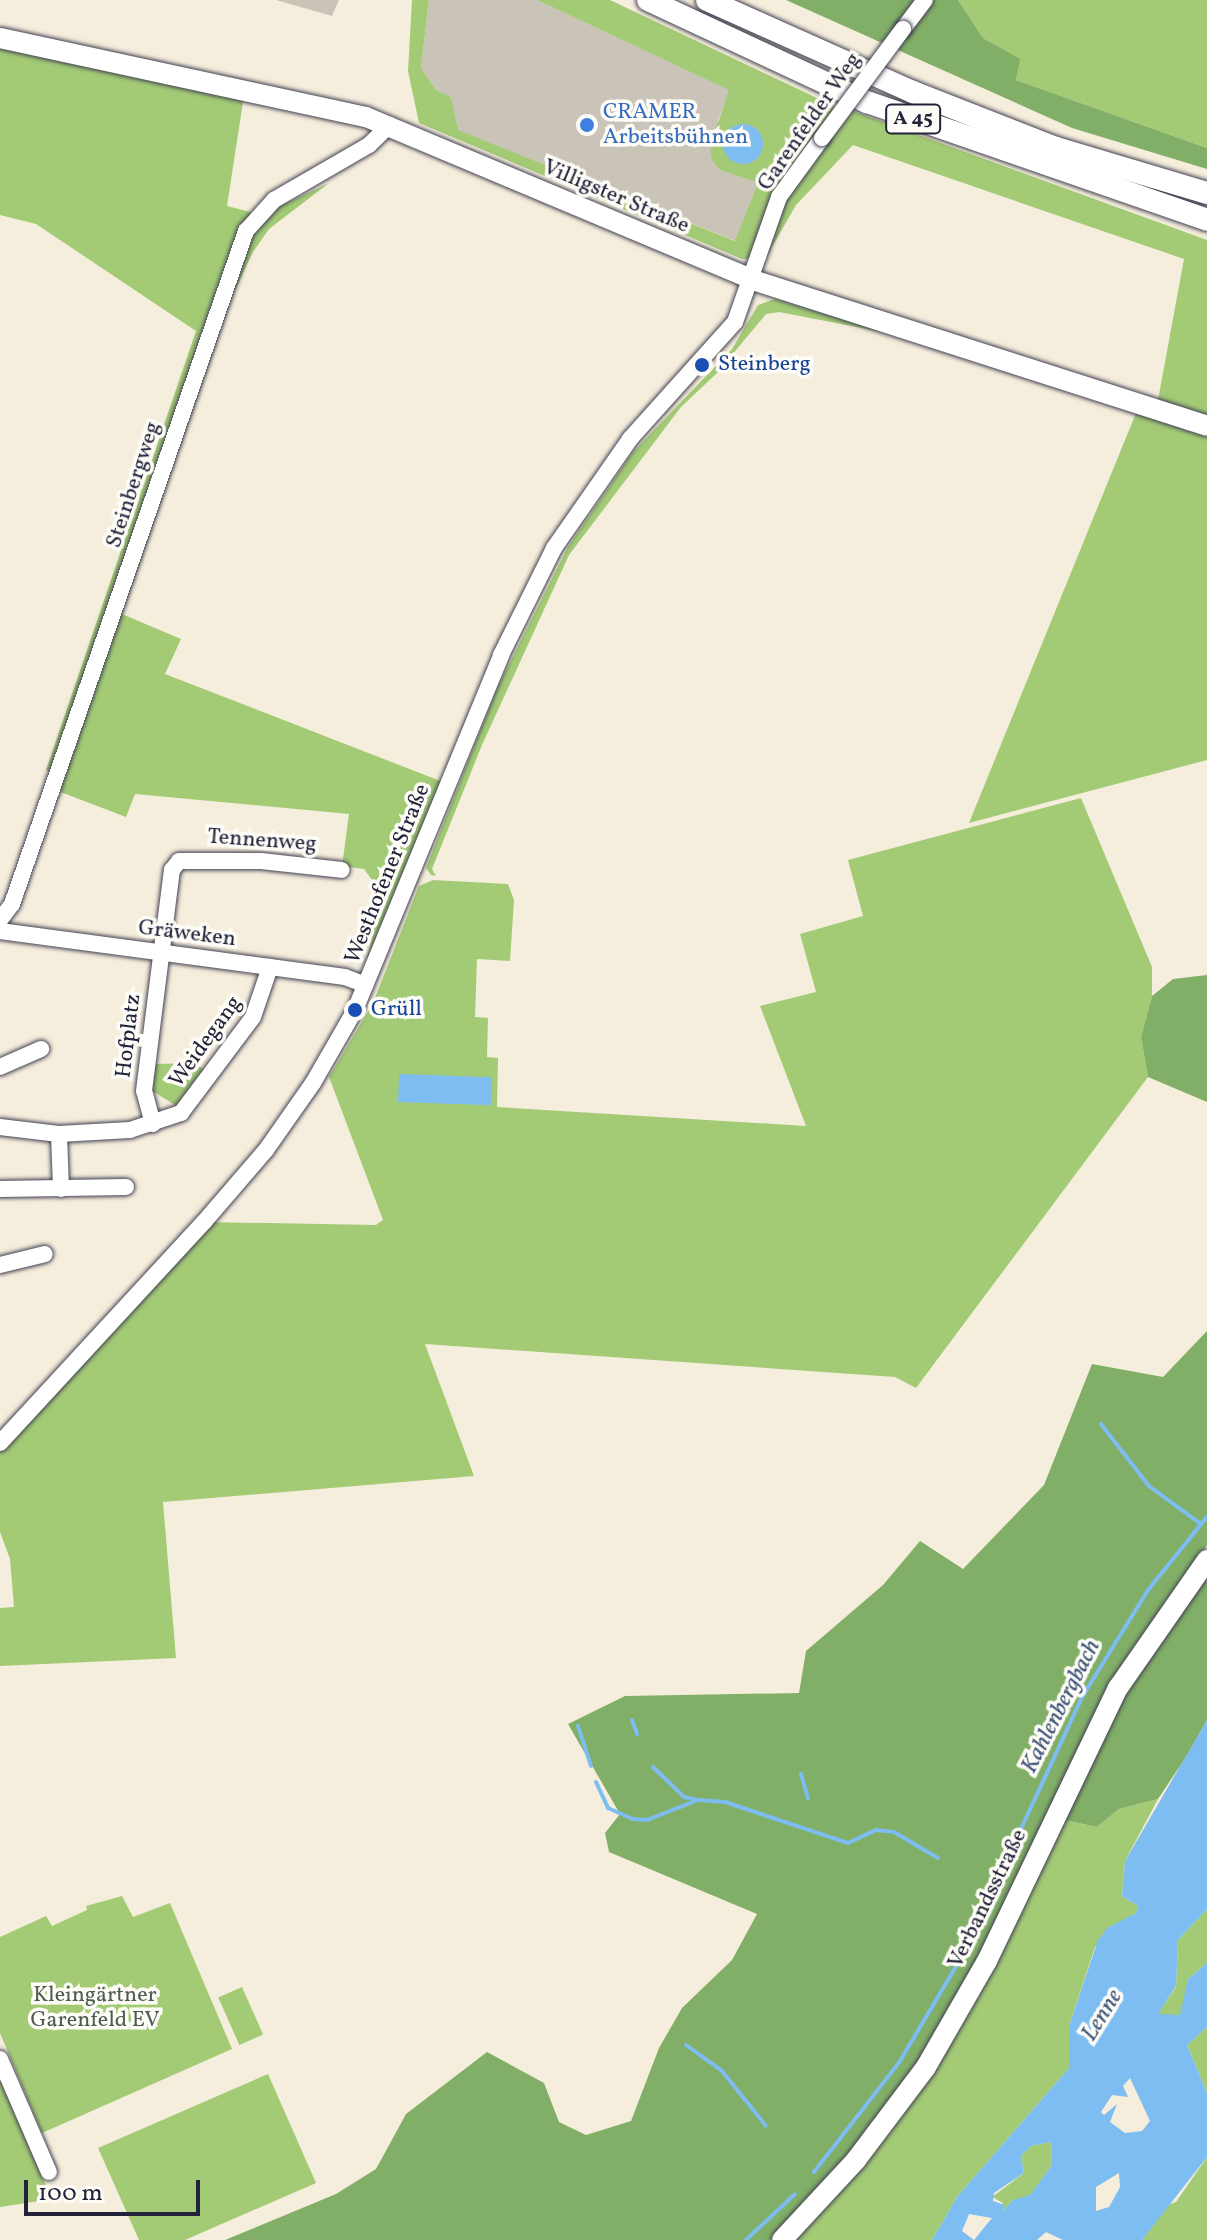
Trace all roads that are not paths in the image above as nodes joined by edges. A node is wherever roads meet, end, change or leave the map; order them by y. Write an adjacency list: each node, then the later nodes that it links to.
1 (648, 0): 7 (highway, A 45)
2 (707, 0): 6 (highway, A 45)
3 (925, 0): 8 (street, Garenfelder Weg, bridge)
4 (0, 38): 5 (main road, Villigster Straße)
5 (390, 125): 8 (main road, Villigster Straße); 11 (street, Steinbergweg)
6 (1207, 193)
7 (1207, 220)
8 (753, 280): 9 (main road, Villigster Straße); 15 (street, Westhofener Straße)
9 (1207, 426)
10 (342, 870): 13 (street, Tennenweg)
11 (0, 920)
12 (0, 931): 13 (street, Gräweken)
13 (162, 953): 14 (street, Gräweken); 18 (street, Hofplatz)
14 (270, 967): 15 (street, Gräweken); 18 (street, Weidegang)
15 (366, 985): 26 (street, Westhofener Straße)
16 (41, 1049): 17 (street)
17 (0, 1067)
18 (153, 1124): 20 (street, Weidegang)
19 (0, 1127): 20 (street, Weidegang)
20 (59, 1134): 23 (street)
21 (126, 1187): 23 (street)
22 (0, 1189): 23 (street)
23 (61, 1189)
24 (45, 1254): 25 (street)
25 (0, 1265)
26 (0, 1443)
27 (1207, 1560): 30 (main road, Verbandsstraße)
28 (0, 2059): 29 (street)
29 (49, 2172)
30 (782, 2240)

